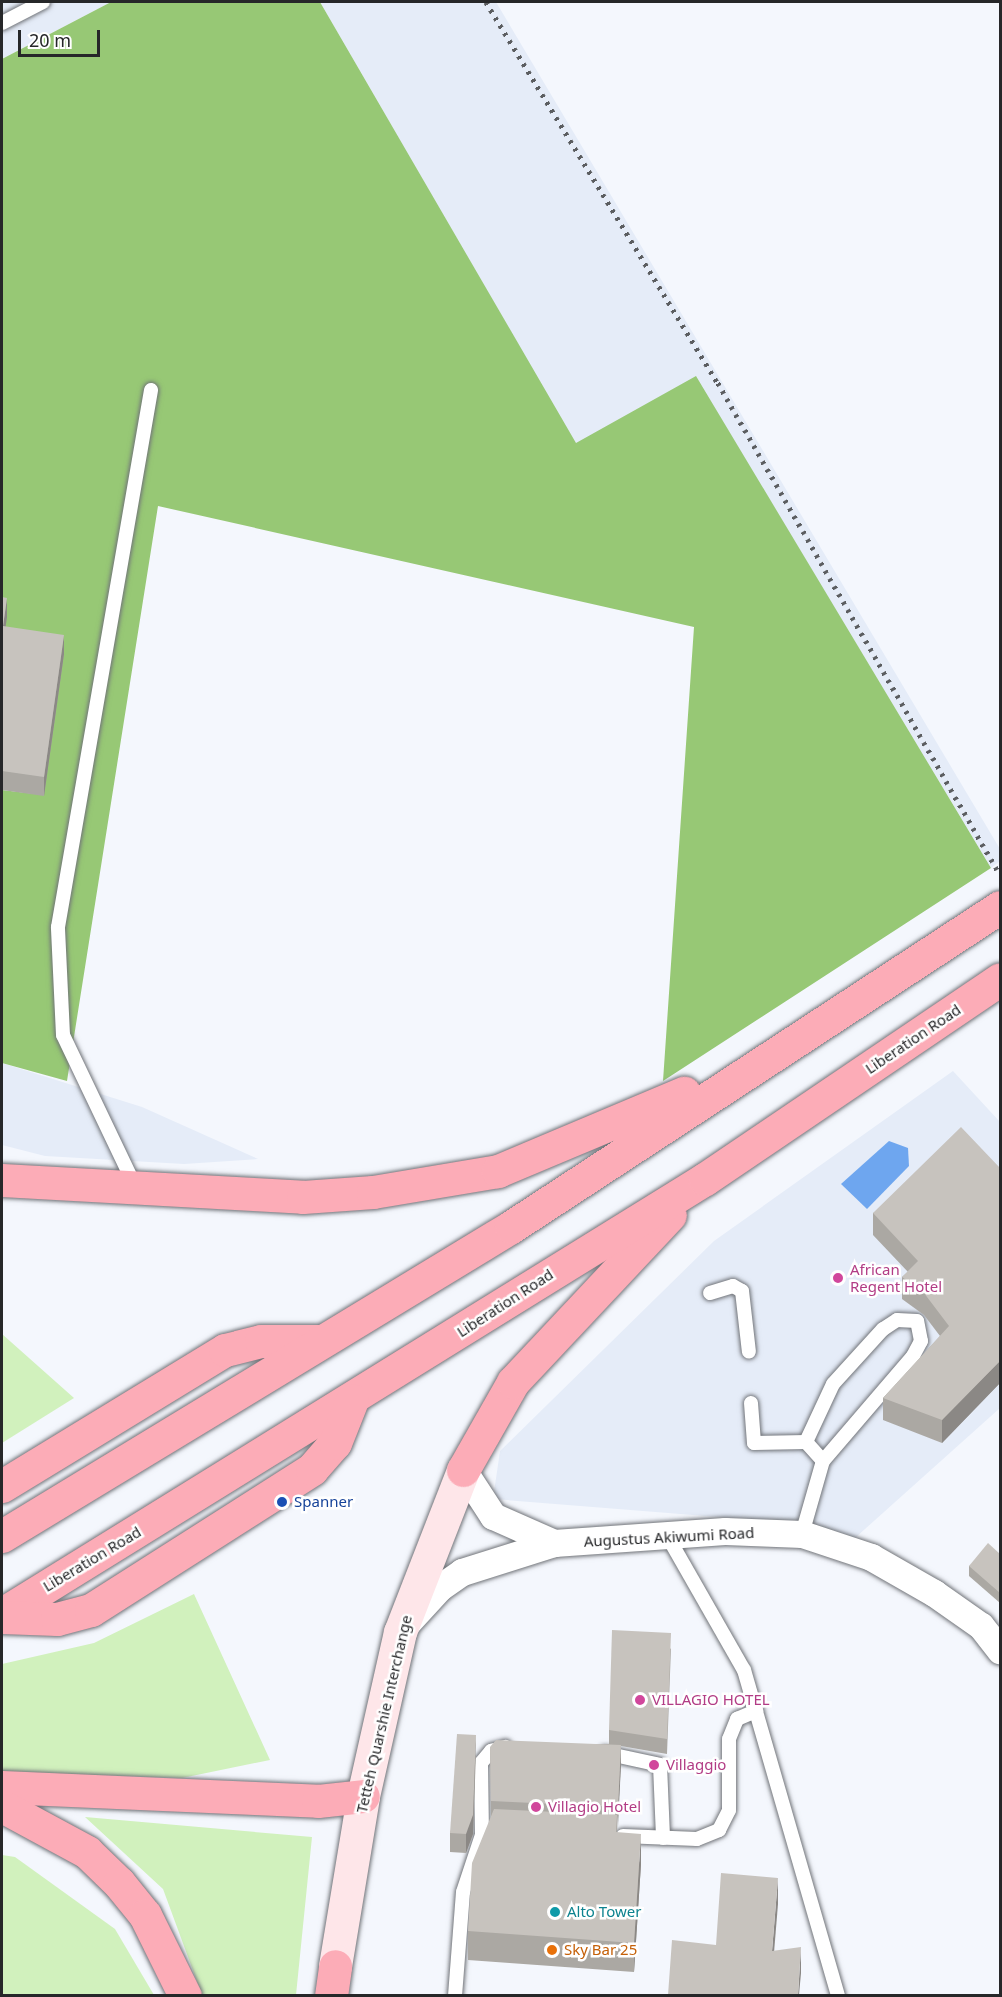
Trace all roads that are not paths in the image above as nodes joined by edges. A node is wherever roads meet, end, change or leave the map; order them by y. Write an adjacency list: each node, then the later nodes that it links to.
1 (43, 2): 2 (lane)
2 (2, 23)
3 (151, 390): 9 (lane)
4 (1000, 907): 6 (highway)
5 (1000, 979): 7 (highway, Liberation Road)
6 (752, 1065): 9 (highway); 11 (highway)
7 (705, 1179): 13 (highway, Liberation Road); 17 (highway)
8 (2, 1180): 9 (highway)
9 (136, 1189)
10 (710, 1293): 12 (lane)
11 (319, 1341): 18 (highway); 20 (highway)
12 (749, 1352)
13 (352, 1400): 23 (highway, Liberation Road); 23 (highway)
14 (752, 1403): 15 (lane)
15 (806, 1442): 16 (lane); 16 (lane)
16 (823, 1461): 19 (lane)
17 (463, 1470): 22 (street, Augustus Akiwumi Road); 24 (street, Tetteh Quarshie Interchange)
18 (2, 1486)
19 (802, 1534): 21 (street, Augustus Akiwumi Road); 25 (street, Augustus Akiwumi Road)
20 (2, 1536)
21 (668, 1537): 22 (street, Augustus Akiwumi Road); 26 (lane)
22 (554, 1543): 24 (street, Augustus Akiwumi Road)
23 (2, 1615)
24 (400, 1632): 30 (street, Tetteh Quarshie Interchange)
25 (1000, 1650)
26 (756, 1711): 35 (lane); 39 (lane)
27 (518, 1744): 33 (lane)
28 (587, 1751): 35 (lane)
29 (2, 1787): 30 (highway)
30 (363, 1796): 36 (street, Tetteh Quarshie Interchange)
31 (2, 1806): 37 (highway)
32 (503, 1830): 33 (lane)
33 (482, 1835): 38 (lane)
34 (606, 1835): 35 (lane)
35 (663, 1838)
36 (333, 1981)
37 (185, 1995)
38 (455, 1995)
39 (838, 1995)

